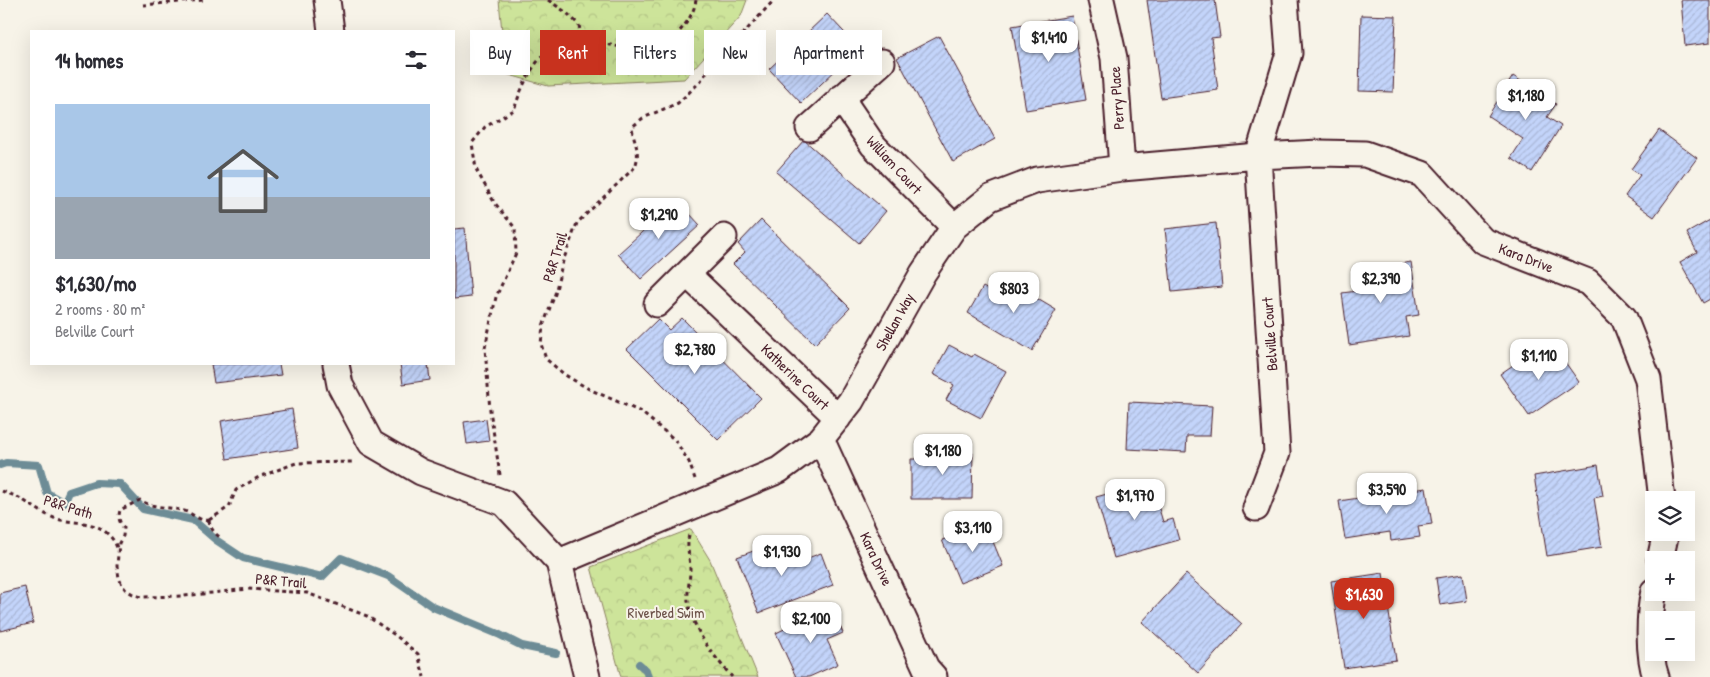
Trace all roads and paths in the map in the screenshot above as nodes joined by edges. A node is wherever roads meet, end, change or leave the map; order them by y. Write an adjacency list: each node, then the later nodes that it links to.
1 (204, 0): 8 (path)
2 (326, 0): 9 (street)
3 (548, 0): 10 (path)
4 (696, 0): 11 (path)
5 (774, 0): 28 (path, P&R Trail)
6 (1101, 0): 17 (street, Perry Place)
7 (1285, 0): 16 (street)
8 (143, 6)
9 (331, 30)
10 (580, 30)
11 (606, 45)
12 (540, 59): 29 (path)
13 (867, 75): 14 (street)
14 (841, 98): 15 (street); 18 (street, William Court)
15 (809, 128)
16 (1258, 156): 17 (street, Shellan Way); 27 (street, Kara Drive); 30 (street, Belville Court)
17 (1122, 168): 18 (street, Shellan Way)
18 (954, 227): 23 (street, Shellan Way)
19 (724, 237): 20 (street)
20 (687, 274): 21 (street); 23 (street, Katherine Court)
21 (657, 304)
22 (336, 365): 25 (street)
23 (838, 418): 24 (street, Shellan Way)
24 (821, 439): 28 (street, Shellan Way); 40 (street, Kara Drive)
25 (386, 452): 29 (street); 31 (path)
26 (2, 491): 33 (path, P&R Path)
27 (1661, 491)
28 (702, 502): 34 (street, Shellan Way); 39 (path)
29 (504, 503): 34 (street)
30 (1256, 508)
31 (210, 520): 32 (path); 33 (path, P&R Path)
32 (221, 538)
33 (117, 554): 35 (path, P&R Path)
34 (559, 562): 38 (street)
35 (133, 594): 37 (path, P&R Trail)
36 (1652, 601): 41 (street)
37 (424, 677)
38 (587, 677)
39 (732, 677)
40 (934, 677)
41 (1656, 677)

